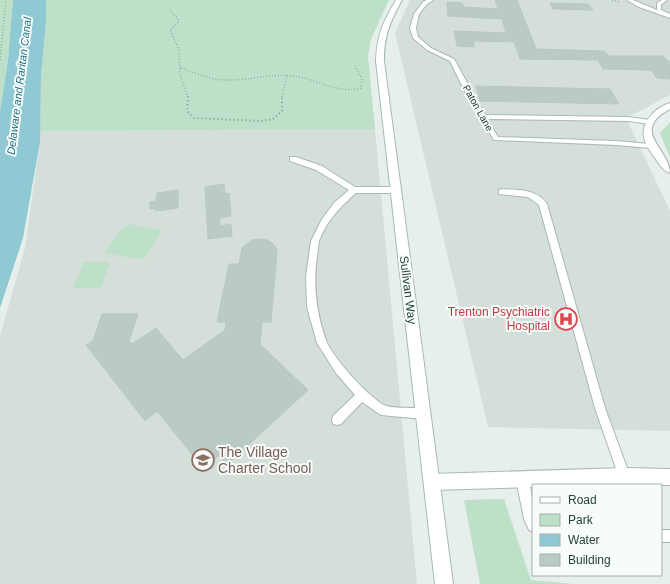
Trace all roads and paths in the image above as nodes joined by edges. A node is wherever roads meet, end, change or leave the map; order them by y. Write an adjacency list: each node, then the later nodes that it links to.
1 (6, 0): 11 (path)
2 (400, 0): 22 (main road, Sullivan Way)
3 (431, 0): 16 (lane, Paton Lane)
4 (629, 0): 9 (lane)
5 (653, 0): 6 (lane)
6 (666, 0): 7 (lane); 9 (lane)
7 (670, 0)
8 (170, 10): 13 (path)
9 (663, 14): 10 (lane)
10 (670, 16)
11 (0, 60)
12 (355, 66): 14 (path)
13 (181, 68): 14 (path); 14 (path)
14 (287, 75)
15 (670, 106): 17 (main road)
16 (483, 117): 17 (lane); 18 (lane, Paton Lane)
17 (650, 122): 18 (main road)
18 (650, 146): 20 (main road)
19 (293, 159): 21 (lane)
20 (670, 170)
21 (354, 190): 22 (lane); 24 (lane)
22 (396, 190): 25 (main road, Sullivan Way)
23 (502, 192): 27 (lane)
24 (362, 395): 25 (lane); 26 (lane)
25 (423, 414): 30 (main road, Sullivan Way)
26 (337, 420)
27 (624, 476): 28 (main road); 29 (main road)
28 (670, 477)
29 (522, 479): 30 (main road); 31 (lane)
30 (432, 482): 32 (main road, Sullivan Way)
31 (532, 524)
32 (444, 584)

